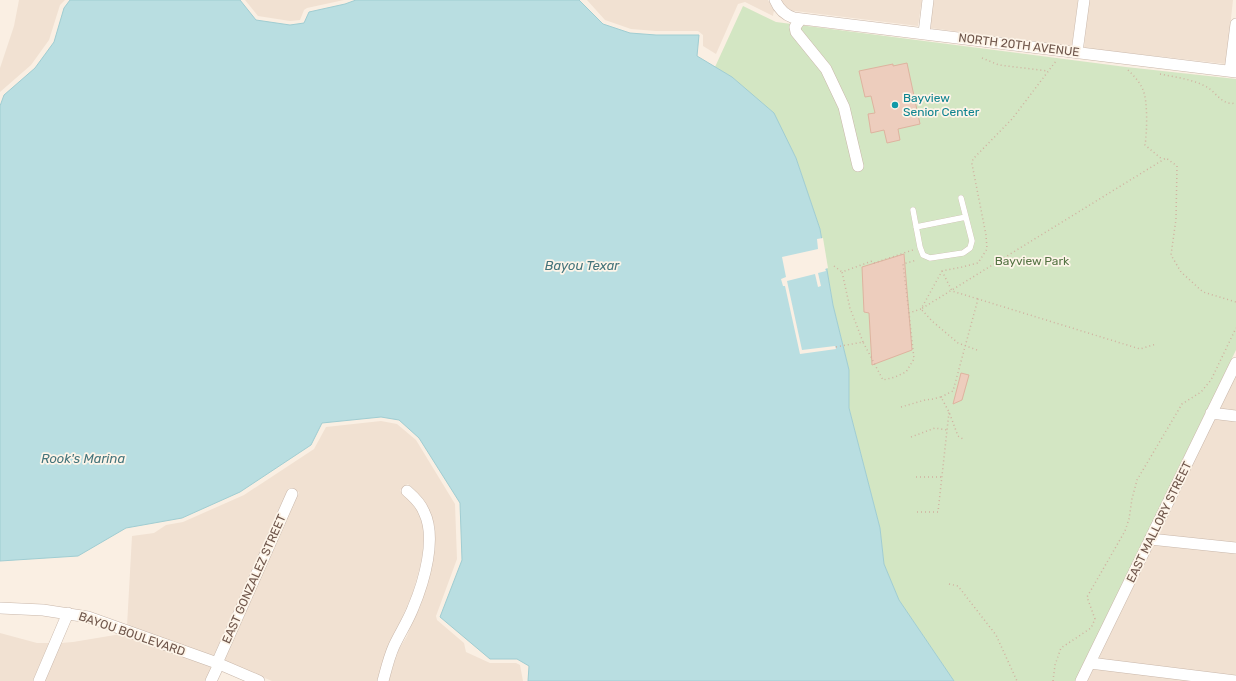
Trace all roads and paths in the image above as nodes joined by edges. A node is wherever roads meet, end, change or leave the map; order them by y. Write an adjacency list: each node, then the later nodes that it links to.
1 (775, 0): 4 (street, NORTH 20TH AVENUE)
2 (928, 0): 6 (street)
3 (1084, 0): 8 (street)
4 (801, 19): 6 (street, NORTH 20TH AVENUE); 16 (street)
5 (1236, 24): 12 (street)
6 (924, 33): 7 (street, NORTH 20TH AVENUE)
7 (1058, 50): 8 (street, NORTH 20TH AVENUE); 11 (path)
8 (1077, 52): 12 (street, NORTH 20TH AVENUE)
9 (982, 58): 11 (path)
10 (1131, 68): 15 (path)
11 (1049, 71): 22 (path)
12 (1233, 71)
13 (1154, 73): 14 (path)
14 (1236, 103)
15 (1163, 160): 24 (path); 26 (path)
16 (858, 166)
17 (961, 198): 19 (lane)
18 (913, 210): 20 (lane)
19 (966, 217): 20 (lane); 20 (lane)
20 (916, 227)
21 (834, 266): 23 (path)
22 (942, 271): 24 (path); 27 (path)
23 (842, 272): 28 (path); 30 (path)
24 (952, 291): 25 (path); 27 (path)
25 (978, 299): 31 (path); 32 (path)
26 (1236, 302)
27 (921, 309): 28 (path); 32 (path)
28 (909, 313): 30 (path)
29 (1236, 328): 61 (path)
30 (863, 342): 33 (path)
31 (1156, 344)
32 (965, 346): 34 (path); 36 (path)
33 (836, 347)
34 (977, 350)
35 (1236, 363): 39 (street, EAST MALLORY STREET)
36 (941, 397): 37 (path); 38 (path)
37 (901, 407)
38 (949, 412): 41 (path); 43 (path)
39 (1212, 413): 40 (street); 49 (street, EAST MALLORY STREET)
40 (1236, 416)
41 (947, 430): 42 (path); 45 (path)
42 (911, 437)
43 (964, 440)
44 (916, 477): 45 (path)
45 (942, 477): 48 (path)
46 (407, 491): 59 (street)
47 (292, 494): 55 (street, EAST GONZALEZ STREET)
48 (917, 512)
49 (1150, 539): 50 (street); 54 (street, EAST MALLORY STREET)
50 (1236, 548)
51 (949, 584): 60 (path)
52 (0, 608): 53 (street, BAYOU BOULEVARD)
53 (68, 613): 55 (street, BAYOU BOULEVARD); 56 (street)
54 (1090, 663): 62 (street, EAST MALLORY STREET); 63 (street)
55 (218, 664): 57 (street, EAST GONZALEZ STREET); 58 (street, BAYOU BOULEVARD)
56 (39, 681)
57 (211, 681)
58 (259, 681)
59 (382, 681)
60 (1017, 681)
61 (1053, 681)
62 (1081, 681)
63 (1236, 681)

